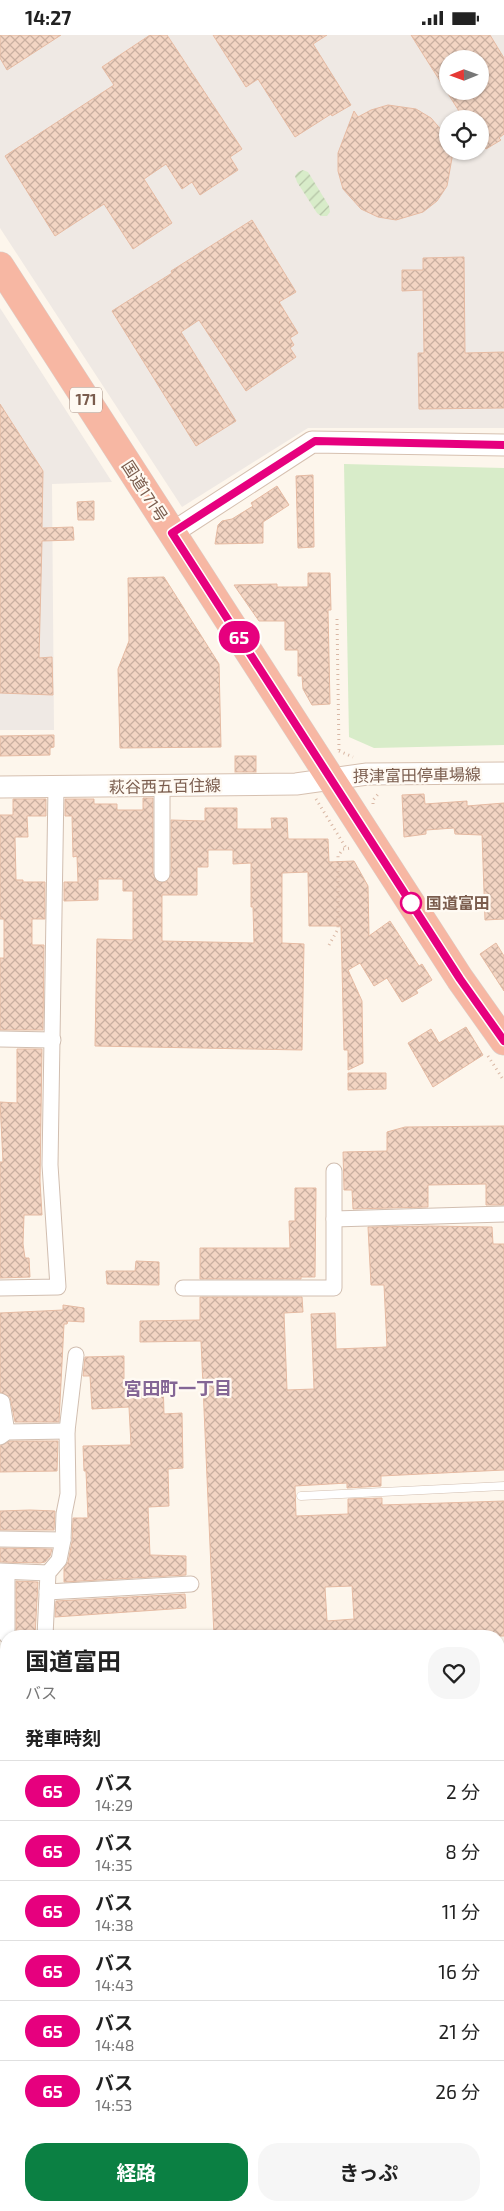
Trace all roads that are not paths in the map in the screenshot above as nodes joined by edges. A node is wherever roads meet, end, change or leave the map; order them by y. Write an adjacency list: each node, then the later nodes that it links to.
1 (0, 266): 3 (highway, 国道171号 / 171)
2 (504, 445): 3 (main road)
3 (172, 533): 6 (highway, 国道171号 / 171)
4 (504, 773): 6 (main road, 摂津富田停車場線)
5 (162, 786): 6 (main road, 萩谷西五百住線); 8 (main road, 萩谷西五百住線); 9 (street)
6 (321, 786): 12 (highway, 国道171号 / 171)
7 (0, 787): 8 (main road, 萩谷西五百住線)
8 (56, 787): 11 (street)
9 (162, 874)
10 (0, 1039): 11 (street)
11 (53, 1040): 16 (street)
12 (504, 1041)
13 (334, 1171): 15 (street)
14 (504, 1214): 15 (street)
15 (334, 1219): 17 (street)
16 (0, 1287)
17 (183, 1288)
18 (76, 1355): 20 (street)
19 (0, 1401): 21 (street)
20 (67, 1431): 21 (street); 25 (street)
21 (4, 1434)
22 (504, 1486): 23 (lane)
23 (301, 1497)
24 (0, 1539): 25 (street)
25 (63, 1540): 27 (street)
26 (3, 1571): 27 (street); 30 (street)
27 (48, 1573): 29 (street)
28 (191, 1584): 29 (street)
29 (47, 1592): 31 (street)
30 (7, 1630)
31 (45, 1630)

